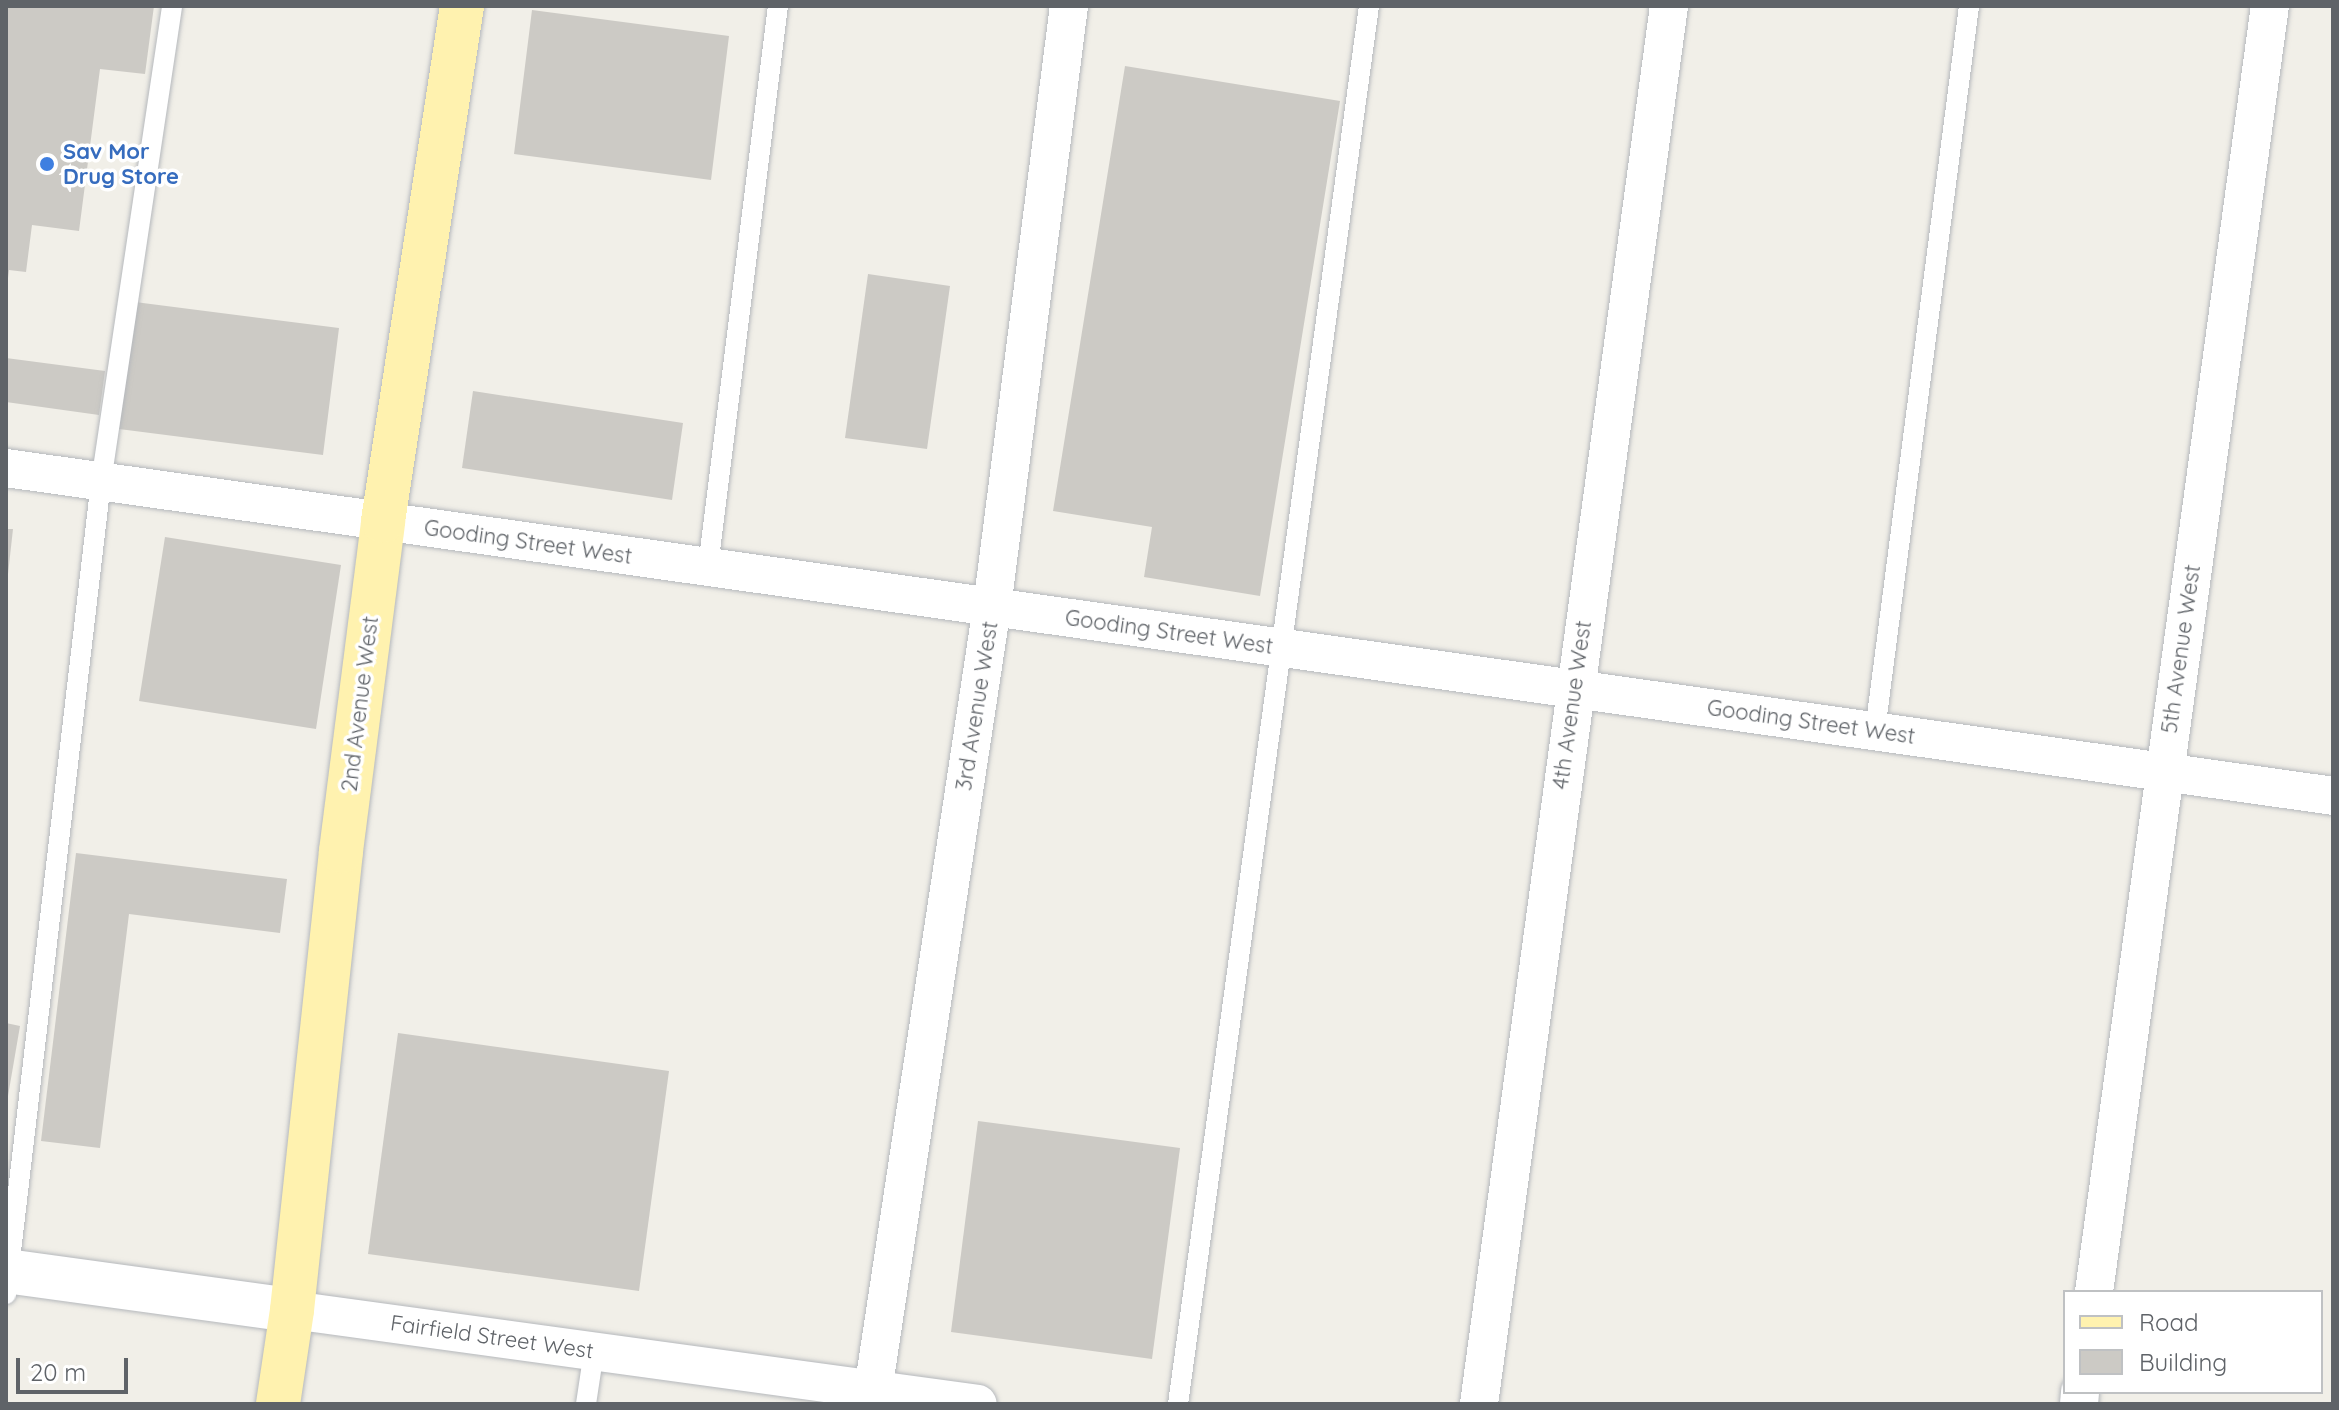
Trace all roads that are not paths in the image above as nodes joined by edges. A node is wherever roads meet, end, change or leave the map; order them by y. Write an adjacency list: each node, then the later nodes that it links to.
1 (172, 6): 10 (lane)
2 (462, 6): 11 (main road, 2nd Avenue West)
3 (778, 6): 12 (lane)
4 (1069, 6): 13 (street, 3rd Avenue West)
5 (1369, 6): 14 (lane)
6 (1669, 6): 15 (street, 4th Avenue West)
7 (1969, 6): 16 (lane)
8 (2270, 6): 17 (street, 5th Avenue West)
9 (6, 468): 10 (street, Gooding Street West)
10 (101, 482): 11 (street, Gooding Street West); 19 (lane)
11 (383, 521): 12 (street, Gooding Street West); 21 (main road, 2nd Avenue West)
12 (708, 567): 13 (street, Gooding Street West)
13 (992, 607): 14 (street, Gooding Street West); 23 (street, 3rd Avenue West)
14 (1281, 648): 15 (street, Gooding Street West); 27 (lane)
15 (1574, 689): 16 (street, Gooding Street West); 28 (street, 4th Avenue West)
16 (1875, 731): 17 (street, Gooding Street West)
17 (2164, 772): 18 (street, Gooding Street West); 20 (street, 5th Avenue West)
18 (2333, 796)
19 (7, 1279): 21 (street, Fairfield Street West)
20 (2094, 1290)
21 (292, 1310): 22 (street, Fairfield Street West); 24 (main road, 2nd Avenue West)
22 (594, 1351): 23 (street, Fairfield Street West); 25 (lane)
23 (872, 1397): 26 (street, Fairfield Street West)
24 (278, 1404)
25 (586, 1404)
26 (978, 1404)
27 (1178, 1404)
28 (1479, 1404)

